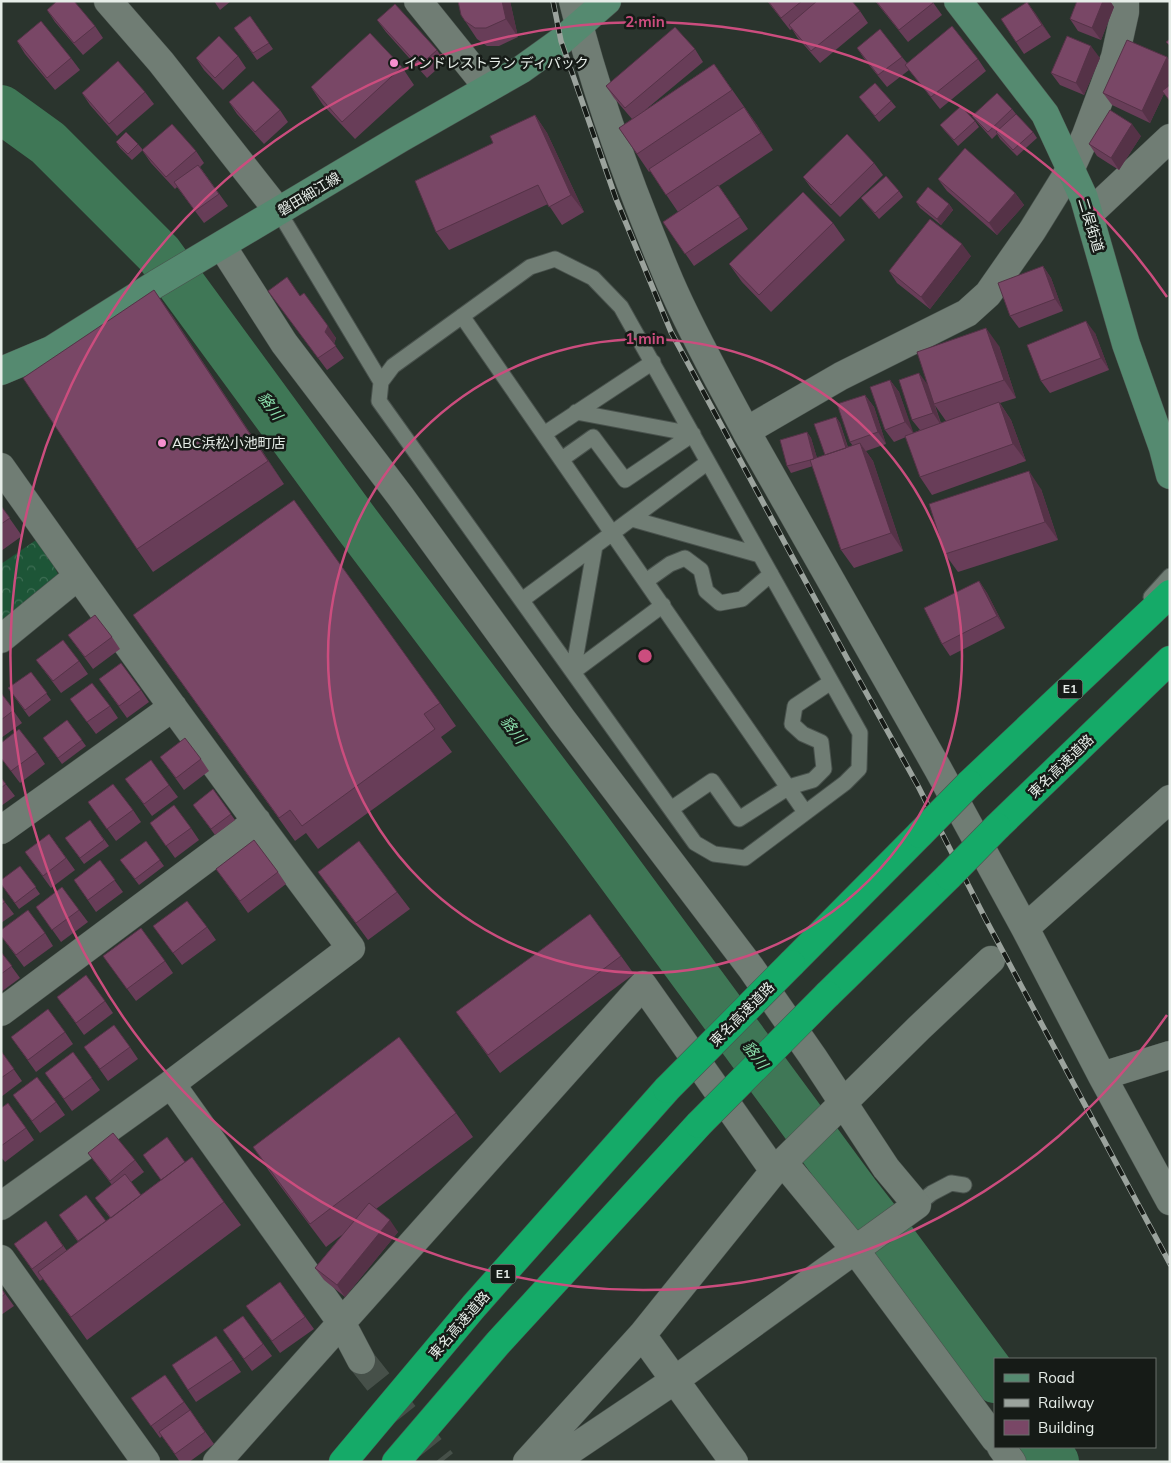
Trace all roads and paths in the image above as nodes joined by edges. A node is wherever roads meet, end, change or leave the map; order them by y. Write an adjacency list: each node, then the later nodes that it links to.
1 (108, 1): 10 (street)
2 (418, 1): 7 (street)
3 (607, 1): 6 (main road, 磐田細江線)
4 (958, 1): 9 (main road, 二俣街道)
5 (1125, 1): 9 (street)
6 (576, 13): 7 (main road, 磐田細江線); 18 (street)
7 (488, 88): 10 (main road, 磐田細江線)
8 (1170, 138): 11 (street)
9 (1071, 168): 11 (main road, 二俣街道); 18 (street)
10 (279, 212): 12 (main road, 磐田細江線); 16 (lane)
11 (1089, 214): 21 (main road, 二俣街道)
12 (214, 250): 15 (main road, 磐田細江線); 57 (street)
13 (462, 316): 14 (lane); 16 (lane); 19 (lane)
14 (652, 362): 17 (lane); 20 (lane)
15 (1, 371)
16 (381, 382): 35 (lane)
17 (576, 412): 19 (lane); 20 (lane)
18 (746, 432): 51 (street)
19 (544, 434): 22 (lane)
20 (693, 434): 22 (lane); 23 (lane)
21 (1166, 445): 25 (main road, 二俣街道)
22 (562, 459): 27 (lane)
23 (708, 462): 26 (lane); 29 (lane)
24 (1, 468): 31 (street)
25 (1170, 475)
26 (632, 518): 27 (lane); 29 (lane)
27 (613, 533): 28 (lane); 33 (lane)
28 (595, 546): 35 (lane); 39 (lane)
29 (760, 555): 30 (lane)
30 (771, 574): 33 (lane); 41 (lane)
31 (78, 576): 37 (street); 42 (street)
32 (1170, 576): 43 (lane)
33 (646, 581): 36 (lane)
34 (1170, 594): 43 (highway, 東名高速道路 / E1)
35 (522, 600): 39 (lane)
36 (663, 605): 39 (lane); 45 (lane)
37 (1, 639)
38 (1170, 660): 44 (highway, 東名高速道路)
39 (573, 672): 47 (lane)
40 (1170, 678): 44 (lane)
41 (832, 682): 45 (lane); 48 (lane)
42 (173, 707): 49 (street); 50 (street)
43 (1045, 712): 73 (highway, 東名高速道路 / E1, bridge)
44 (1080, 748): 74 (highway, 東名高速道路, bridge)
45 (789, 788): 47 (lane); 48 (lane)
46 (1170, 799): 51 (street)
47 (671, 809): 48 (lane)
48 (805, 812)
49 (257, 821): 53 (street); 56 (street)
50 (1, 830)
51 (1025, 928): 55 (street)
52 (991, 960): 57 (street)
53 (1, 1012)
54 (1170, 1055): 55 (street)
55 (1102, 1076): 60 (street)
56 (171, 1084): 61 (street); 65 (street)
57 (842, 1104): 58 (street); 62 (street)
58 (780, 1164): 63 (street); 65 (street); 66 (street)
59 (964, 1185): 62 (lane)
60 (1170, 1201)
61 (1, 1206)
62 (913, 1208): 63 (street)
63 (855, 1250): 68 (street); 69 (street)
64 (1, 1259): 71 (street)
65 (341, 1322): 67 (street); 72 (street)
66 (642, 1336): 68 (street); 75 (street)
67 (361, 1360)
68 (675, 1380): 76 (street); 77 (street)
69 (994, 1438)
70 (1002, 1448): 78 (street)
71 (146, 1462)
72 (217, 1462)
73 (343, 1462)
74 (396, 1462)
75 (527, 1462)
76 (553, 1462)
77 (734, 1462)
78 (1012, 1462)

